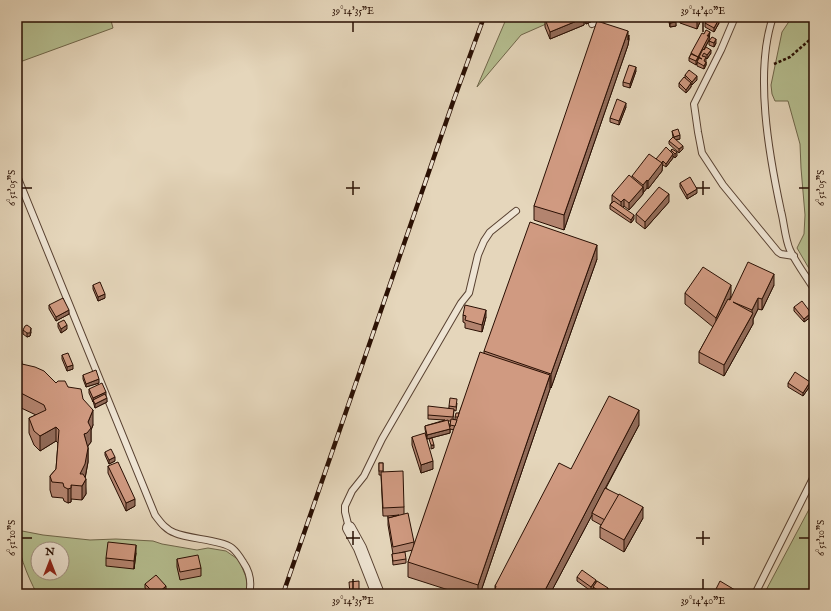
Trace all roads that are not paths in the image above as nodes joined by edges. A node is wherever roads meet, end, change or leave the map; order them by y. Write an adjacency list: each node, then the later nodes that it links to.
1 (607, 17): 4 (lane)
2 (735, 17): 7 (lane)
3 (773, 17): 7 (lane)
4 (592, 24)
5 (17, 176): 11 (lane)
6 (516, 211): 10 (lane)
7 (794, 256): 8 (lane)
8 (814, 289)
9 (814, 476): 13 (lane)
10 (349, 528): 12 (street)
11 (249, 594)
12 (378, 594)
13 (755, 594)

